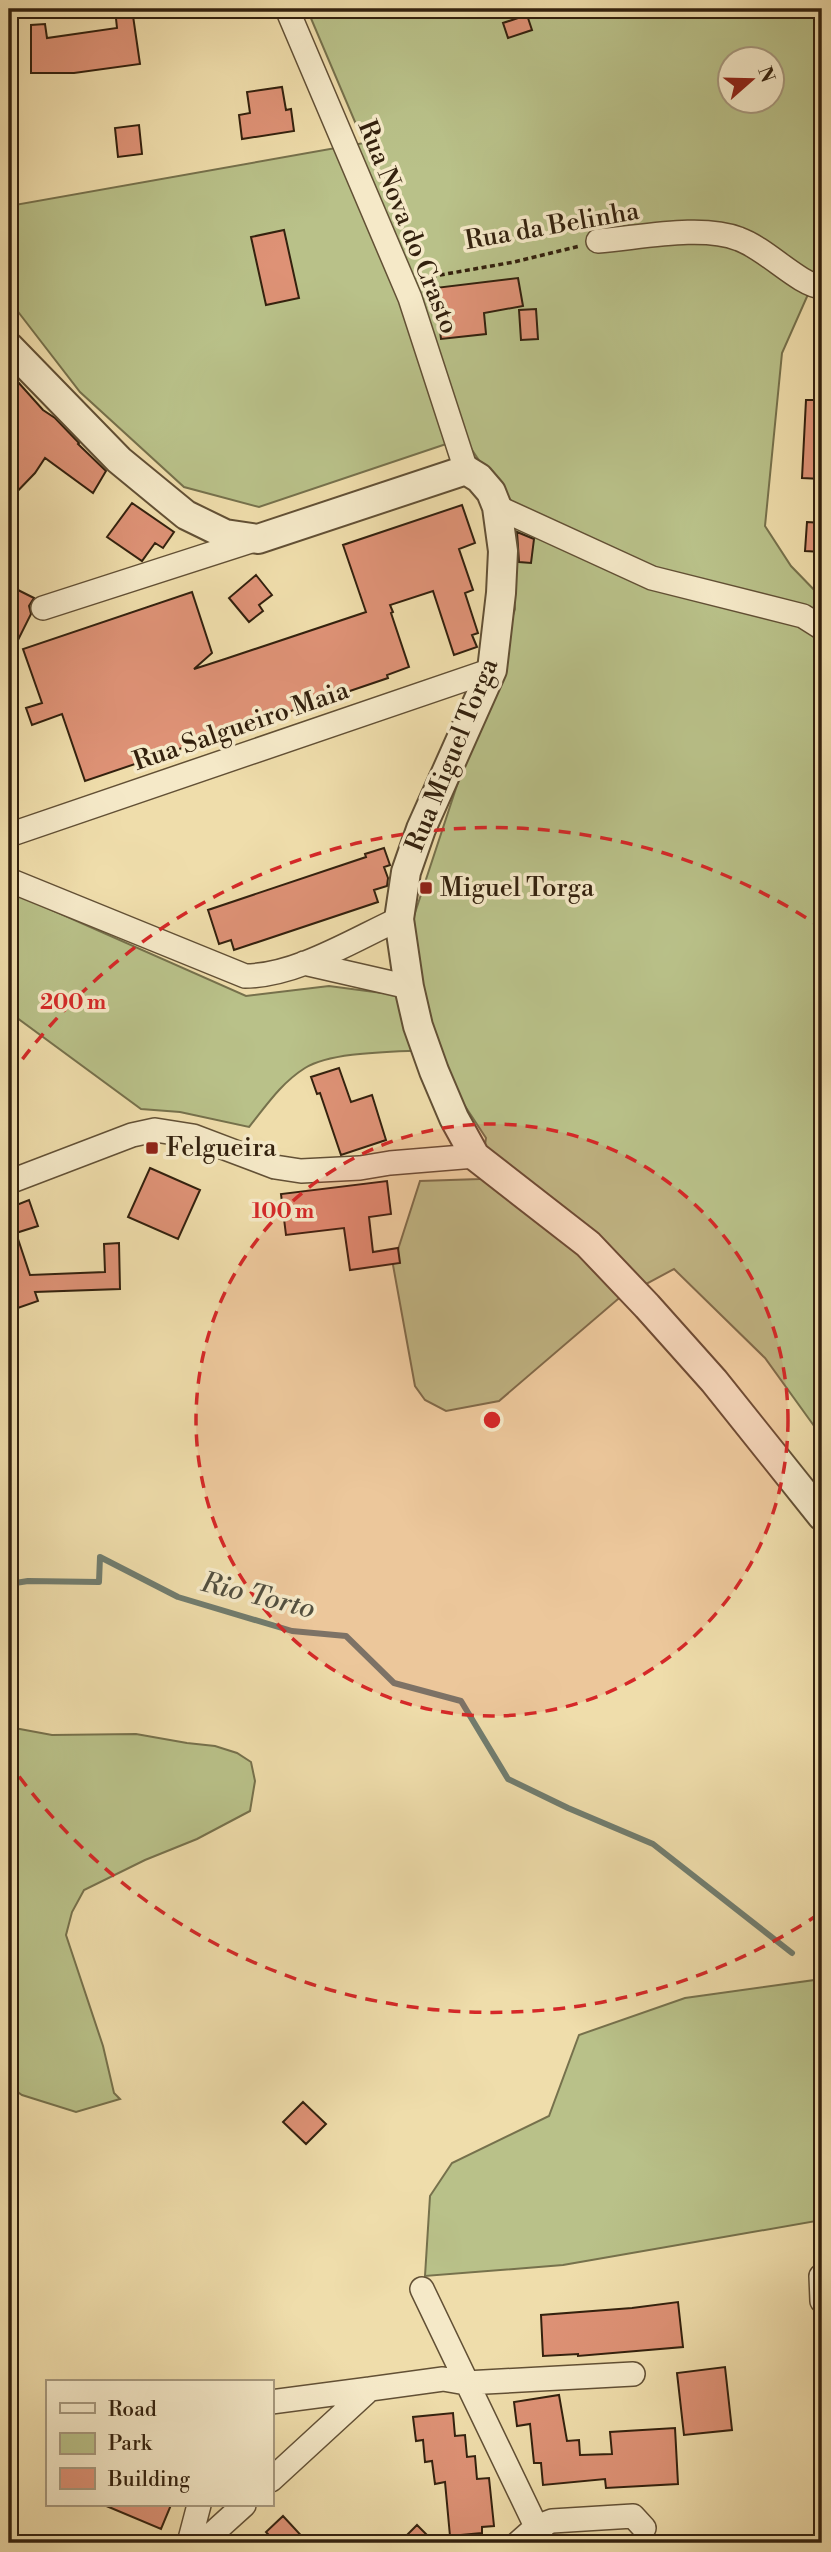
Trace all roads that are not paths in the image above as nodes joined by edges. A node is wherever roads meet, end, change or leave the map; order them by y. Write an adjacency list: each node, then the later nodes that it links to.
1 (287, 9): 5 (street, Rua Nova do Crasto)
2 (598, 241): 3 (street, Rua da Belinha)
3 (822, 286)
4 (9, 346): 7 (street)
5 (466, 470): 6 (street); 7 (street)
6 (497, 507): 9 (street); 10 (street, Rua Miguel Torga)
7 (258, 539): 8 (street)
8 (43, 608)
9 (816, 619)
10 (492, 670): 11 (street, Rua Salgueiro Maia); 13 (street, Rua Miguel Torga)
11 (9, 835)
12 (9, 880): 14 (street)
13 (399, 919): 14 (street); 15 (street, Rua Miguel Torga)
14 (304, 963): 15 (street)
15 (409, 987): 16 (street, Rua Miguel Torga)
16 (475, 1156): 17 (street); 18 (street)
17 (9, 1182)
18 (822, 1516)
19 (821, 2276): 21 (street)
20 (422, 2289): 23 (street)
21 (822, 2301)
22 (633, 2374): 23 (street)
23 (466, 2383): 24 (street); 30 (street)
24 (370, 2389): 25 (street); 26 (street)
25 (273, 2402)
26 (273, 2478)
27 (199, 2506): 31 (street)
28 (243, 2506): 32 (street)
29 (644, 2528): 30 (street)
30 (540, 2535): 33 (street)
31 (188, 2543)
32 (202, 2543)
33 (518, 2543)

